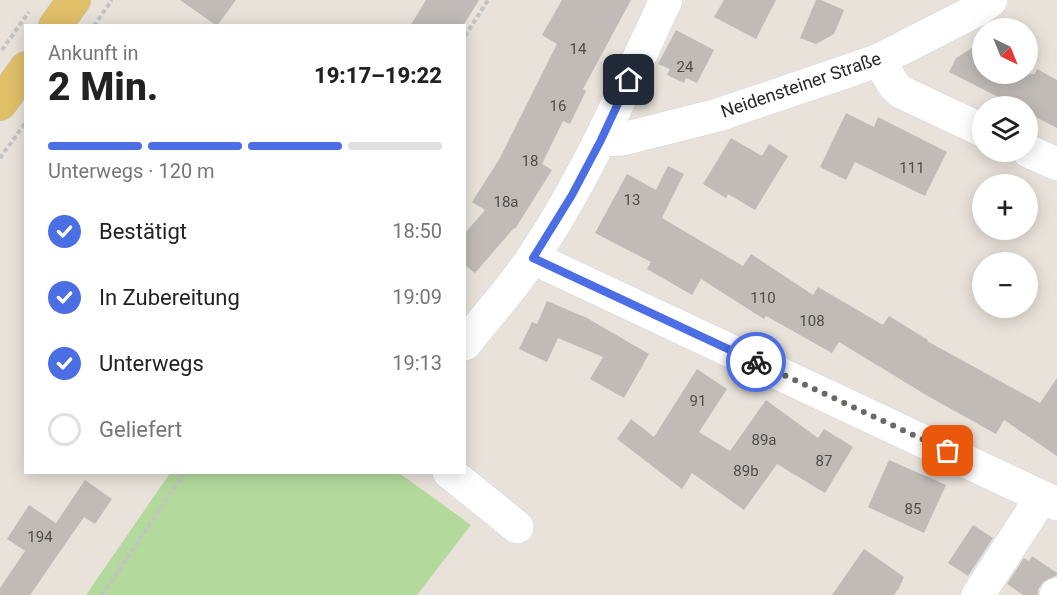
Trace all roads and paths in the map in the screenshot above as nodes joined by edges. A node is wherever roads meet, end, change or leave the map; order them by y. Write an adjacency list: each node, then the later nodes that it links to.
1 (74, 0): 6 (main road)
2 (112, 0): 7 (path)
3 (488, 0): 9 (path)
4 (666, 0): 16 (street)
5 (991, 0): 11 (street, Neidensteiner Straße)
6 (43, 17)
7 (95, 24)
8 (24, 33): 10 (path)
9 (466, 34)
10 (0, 53)
11 (879, 60): 15 (street); 16 (street, Neidensteiner Straße)
12 (24, 71): 13 (main road)
13 (0, 104)
14 (24, 125): 18 (path)
15 (972, 125)
16 (601, 140): 20 (street)
17 (1038, 155): 19 (street)
18 (0, 158)
19 (1057, 164)
20 (533, 258): 21 (street); 24 (street)
21 (466, 343)
22 (184, 474): 26 (path)
23 (451, 474): 25 (street)
24 (1050, 500): 27 (street)
25 (517, 527)
26 (102, 595)
27 (978, 595)

